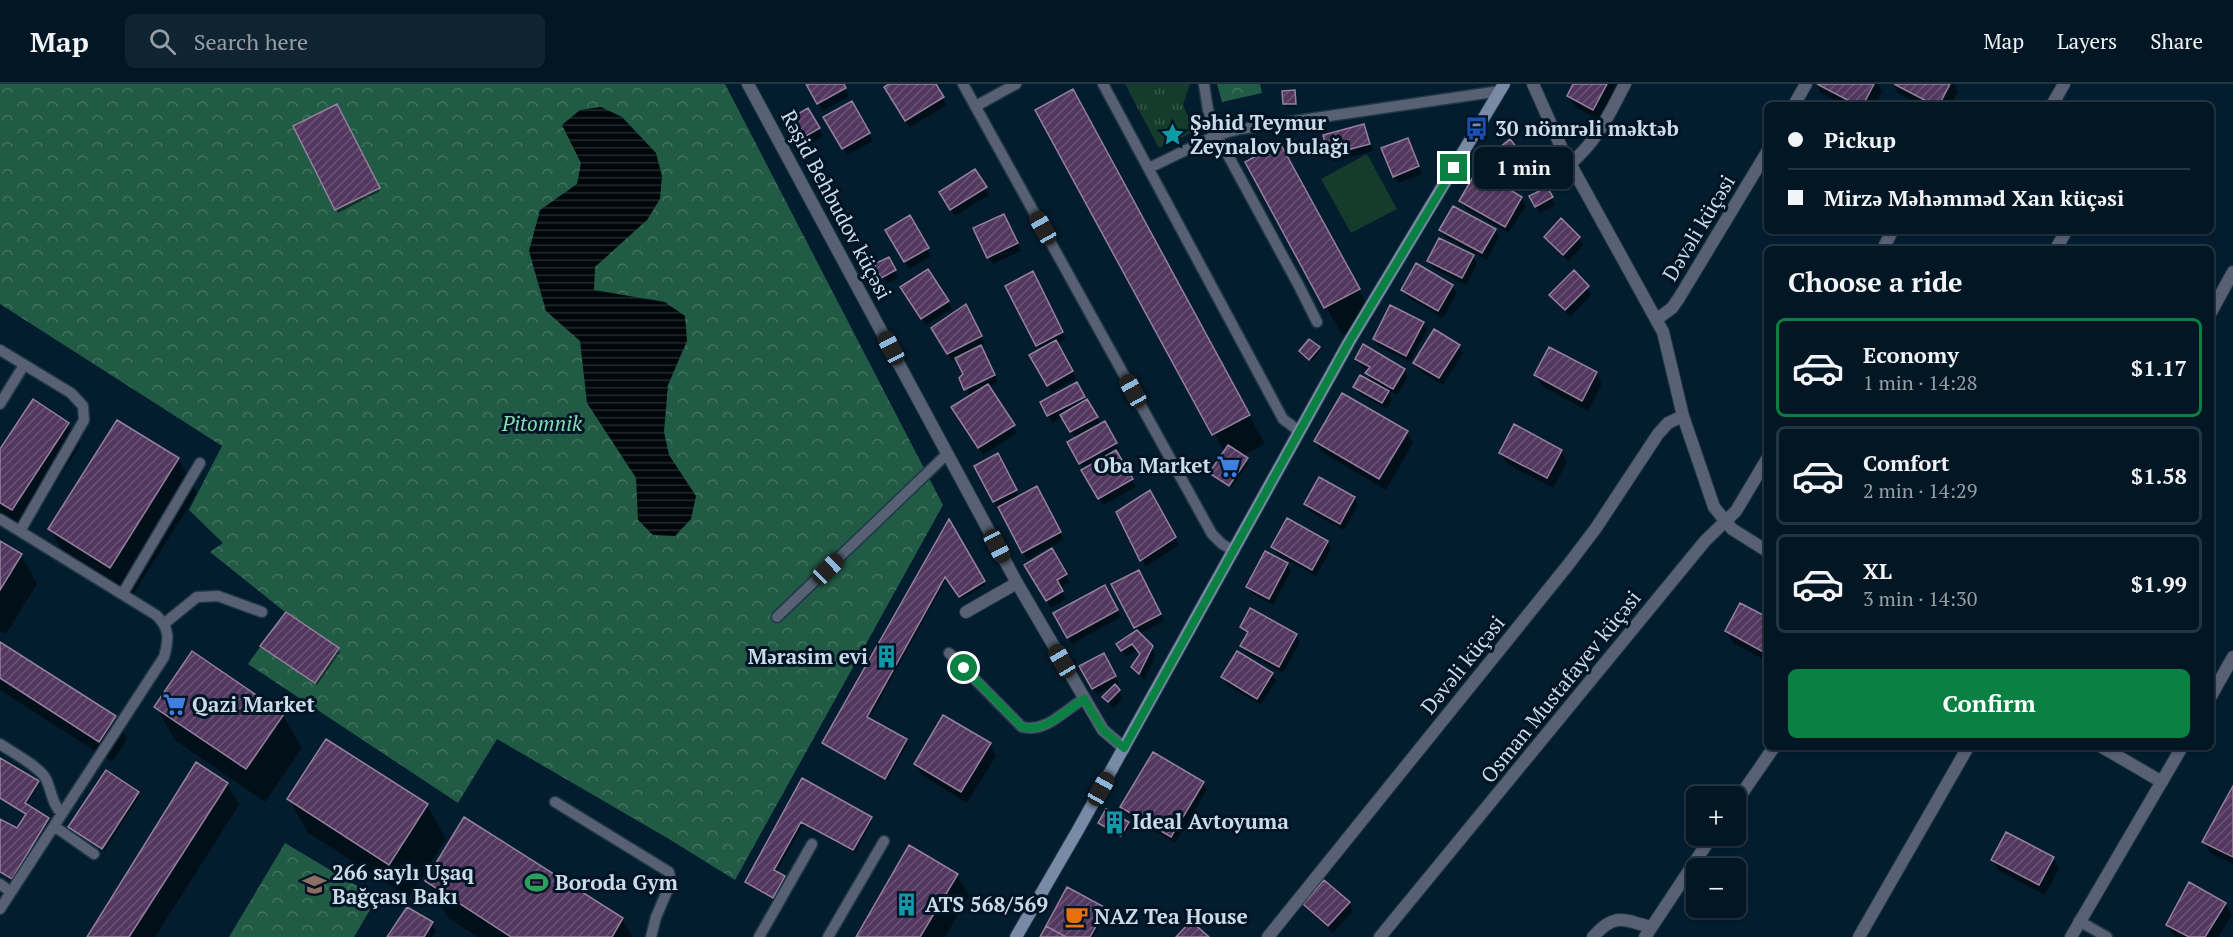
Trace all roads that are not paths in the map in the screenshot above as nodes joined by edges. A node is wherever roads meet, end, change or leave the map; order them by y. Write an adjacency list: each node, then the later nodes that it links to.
1 (748, 84): 27 (street, Rəşid Behbudov küçəsi)
2 (963, 84): 13 (lane)
3 (1016, 84): 13 (lane)
4 (1103, 84): 17 (lane)
5 (1203, 84): 14 (lane)
6 (1533, 84): 16 (street)
7 (1625, 84): 16 (street)
8 (1806, 84): 11 (street)
9 (2064, 84): 12 (street)
10 (1502, 88): 14 (lane); 26 (street)
11 (1796, 102)
12 (2054, 102)
13 (975, 106): 34 (lane)
14 (1217, 135): 17 (lane); 21 (lane)
15 (1764, 157): 20 (street, Dəvəli küçəsi)
16 (1570, 164): 20 (street)
17 (1149, 168): 26 (lane)
18 (2233, 272): 19 (street)
19 (2214, 307)
20 (1658, 319): 25 (street)
21 (1317, 322)
22 (0, 350): 23 (lane)
23 (24, 365): 24 (lane); 32 (lane)
24 (0, 404)
25 (1683, 416): 31 (street); 69 (street, Dəvəli küçəsi)
26 (1299, 432): 34 (street)
27 (948, 453): 35 (street, Rəşid Behbudov küçəsi); 39 (lane)
28 (200, 462): 36 (lane)
29 (1764, 464): 31 (street, Osman Mustafayev küçəsi)
30 (0, 519): 32 (lane)
31 (1725, 522): 33 (street); 70 (street, Osman Mustafayev küçəsi)
32 (20, 531): 36 (lane)
33 (1764, 549)
34 (1234, 551): 46 (street)
35 (1017, 583): 38 (street); 44 (street, Rəşid Behbudov küçəsi)
36 (123, 593): 40 (lane)
37 (262, 612): 40 (lane)
38 (966, 612)
39 (777, 617)
40 (165, 623): 54 (lane)
41 (949, 653): 44 (lane)
42 (2233, 657): 43 (street)
43 (2214, 691)
44 (1084, 699): 46 (street, Rəşid Behbudov küçəsi)
45 (0, 744): 54 (lane)
46 (1124, 748): 68 (street)
47 (1772, 750): 52 (street)
48 (1966, 750): 72 (street)
49 (2107, 750): 51 (street)
50 (2180, 750): 51 (street)
51 (2162, 782): 63 (street)
52 (1746, 788)
53 (555, 802): 65 (lane)
54 (62, 814): 55 (lane)
55 (54, 826): 59 (lane); 61 (lane)
56 (884, 841): 67 (lane)
57 (812, 844): 66 (lane)
58 (1705, 846): 64 (street)
59 (94, 854)
60 (0, 884): 61 (lane)
61 (11, 892): 62 (lane)
62 (0, 909)
63 (2079, 921): 73 (street); 74 (lane)
64 (1648, 932): 71 (street)
65 (651, 937)
66 (759, 937)
67 (828, 937)
68 (1016, 937)
69 (1268, 937)
70 (1380, 937)
71 (1593, 937)
72 (1859, 937)
73 (2071, 937)
74 (2107, 937)

